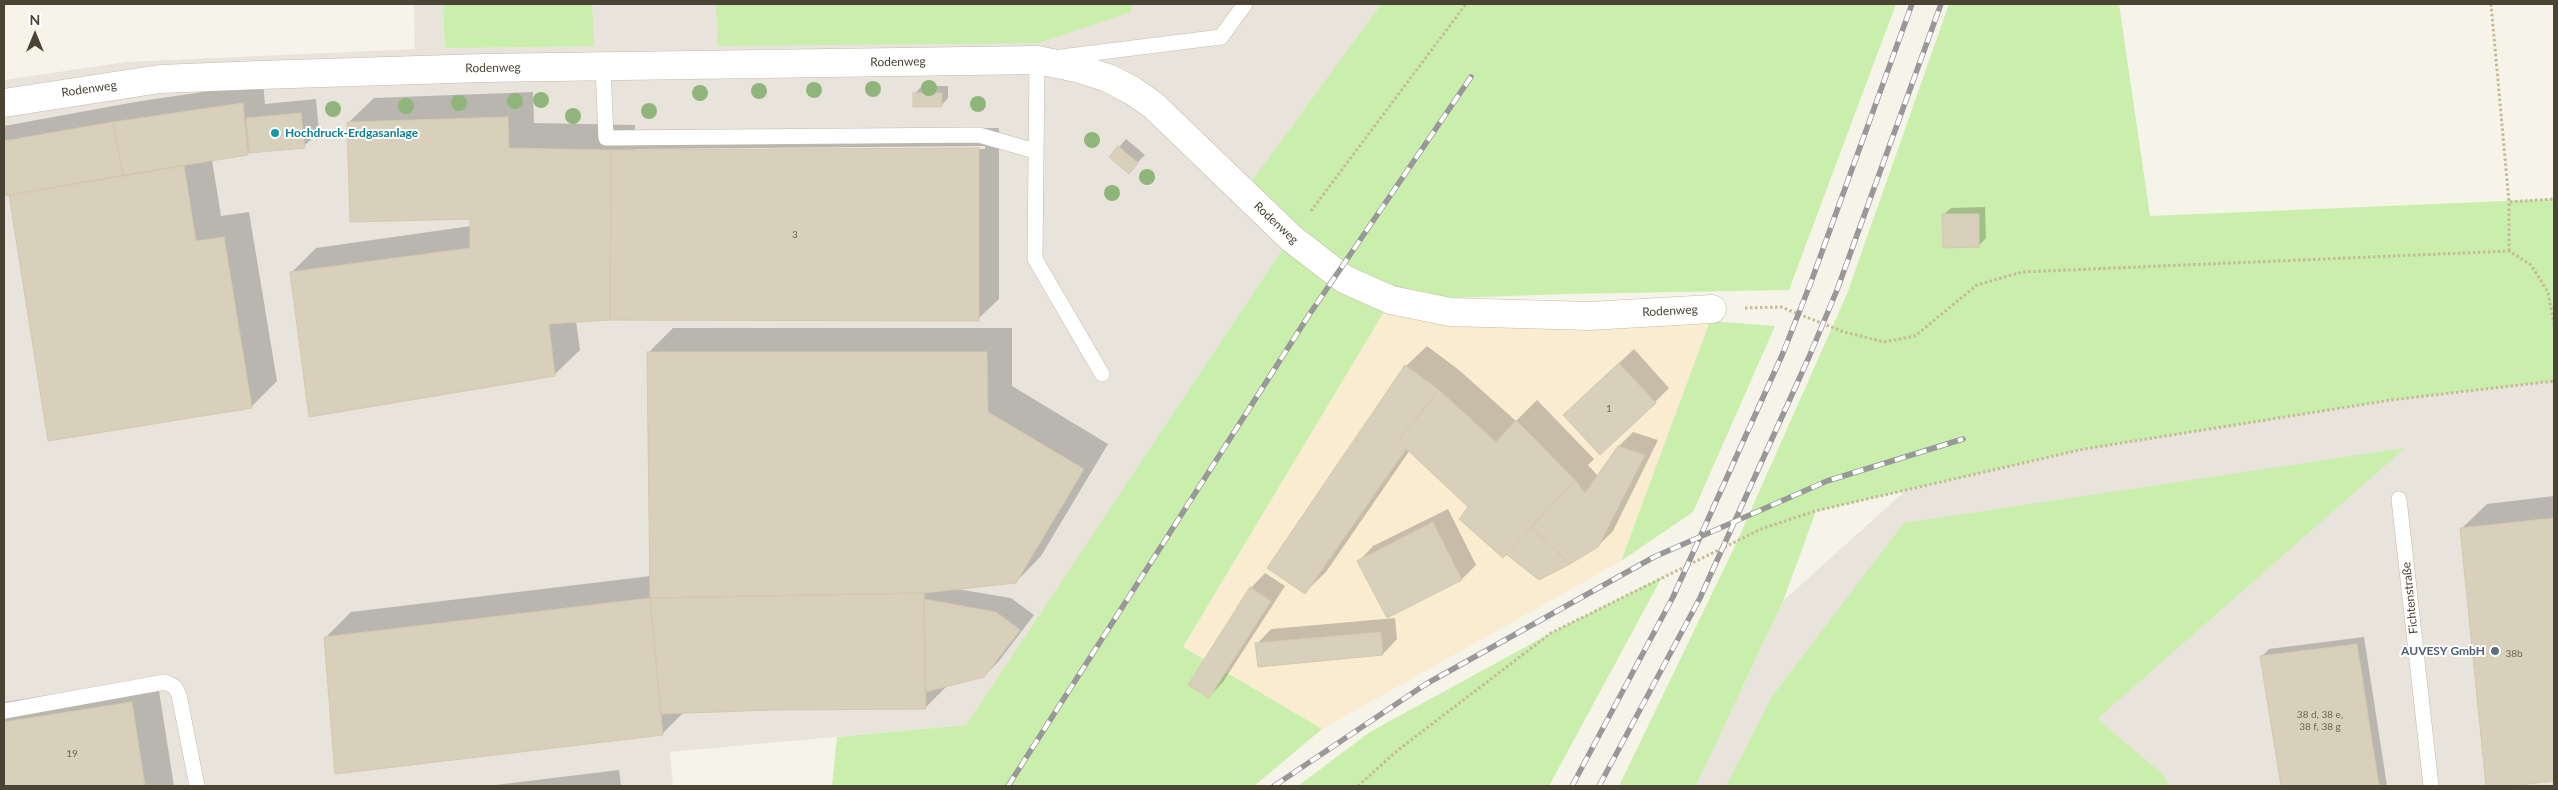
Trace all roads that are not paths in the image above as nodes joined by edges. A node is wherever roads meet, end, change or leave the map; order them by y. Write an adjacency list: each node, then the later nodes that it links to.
1 (1245, 4): 2 (lane)
2 (1037, 60): 3 (street, Rodenweg); 5 (lane); 6 (street, Rodenweg)
3 (603, 67): 4 (street, Rodenweg); 5 (lane)
4 (4, 103)
5 (1035, 151): 7 (lane)
6 (1712, 309)
7 (1102, 374)
8 (2399, 499): 11 (lane, Fichtenstraße)
9 (4, 711): 10 (lane)
10 (197, 786)
11 (2432, 786)

